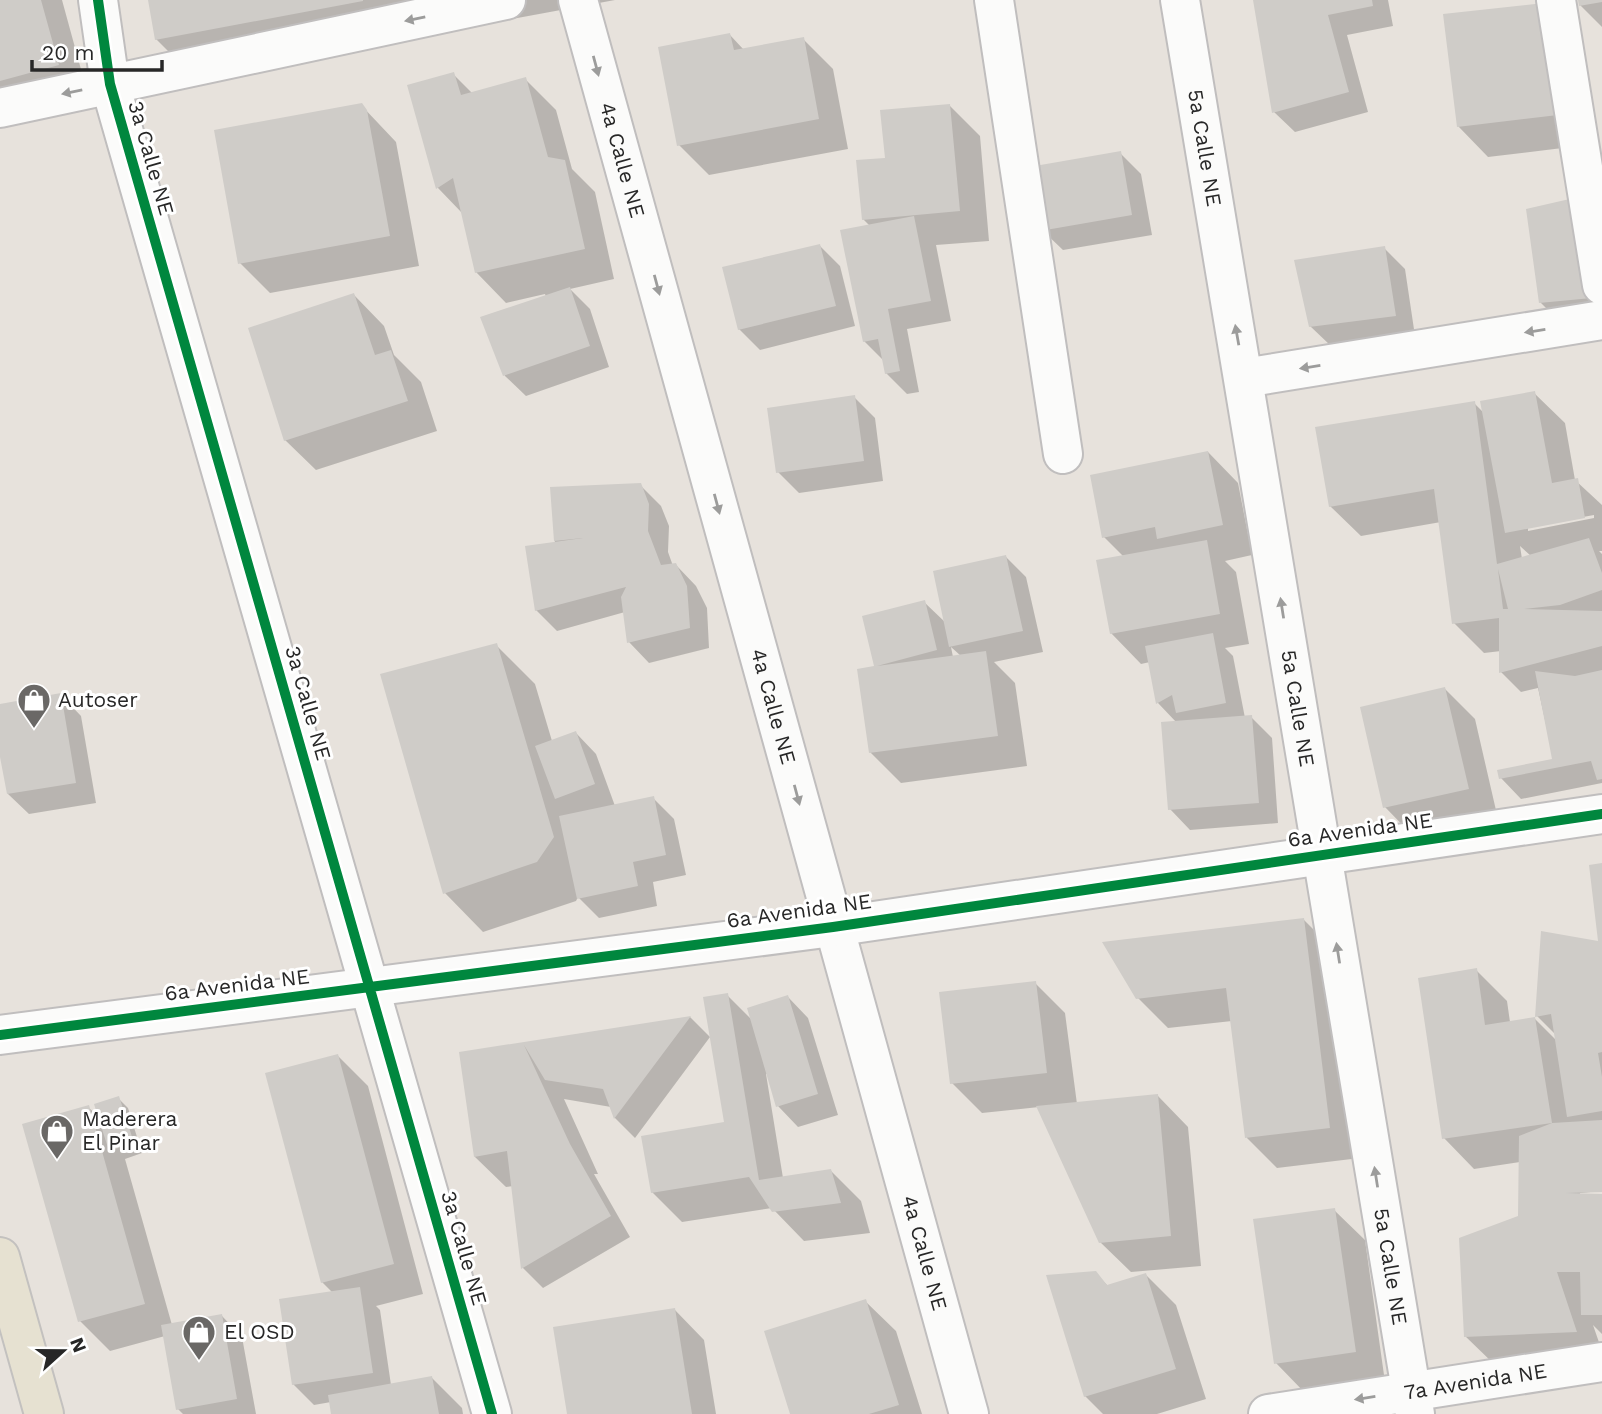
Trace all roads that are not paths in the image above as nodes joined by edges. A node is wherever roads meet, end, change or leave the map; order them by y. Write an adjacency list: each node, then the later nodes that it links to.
1 (97, 0): 7 (street, 3a Calle NE)
2 (506, 0): 7 (street, one-way to 7)
3 (578, 0): 15 (street, 4a Calle NE, one-way to 15)
4 (994, 0): 12 (street)
5 (1180, 0): 11 (street, 5a Calle NE, one-way to 5)
6 (1556, 0): 9 (street)
7 (110, 84): 8 (street, one-way to 8); 16 (street, 3a Calle NE)
8 (0, 108)
9 (1602, 285)
10 (1602, 320): 11 (street, one-way to 11)
11 (1244, 378): 14 (street, 5a Calle NE, one-way to 11)
12 (1063, 454)
13 (1602, 814): 14 (street, 6a Avenida NE)
14 (1322, 855): 15 (street, 6a Avenida NE); 20 (street, 5a Calle NE, one-way to 14)
15 (833, 927): 16 (street, 6a Avenida NE); 23 (street, 4a Calle NE)
16 (369, 987): 17 (street, 6a Avenida NE); 22 (street, 3a Calle NE)
17 (0, 1035)
18 (0, 1257): 21 (main road)
19 (1602, 1362): 20 (street, 7a Avenida NE)
20 (1413, 1403): 24 (street, 7a Avenida NE, one-way to 24)
21 (44, 1414)
22 (492, 1414)
23 (969, 1414)
24 (1268, 1414)

